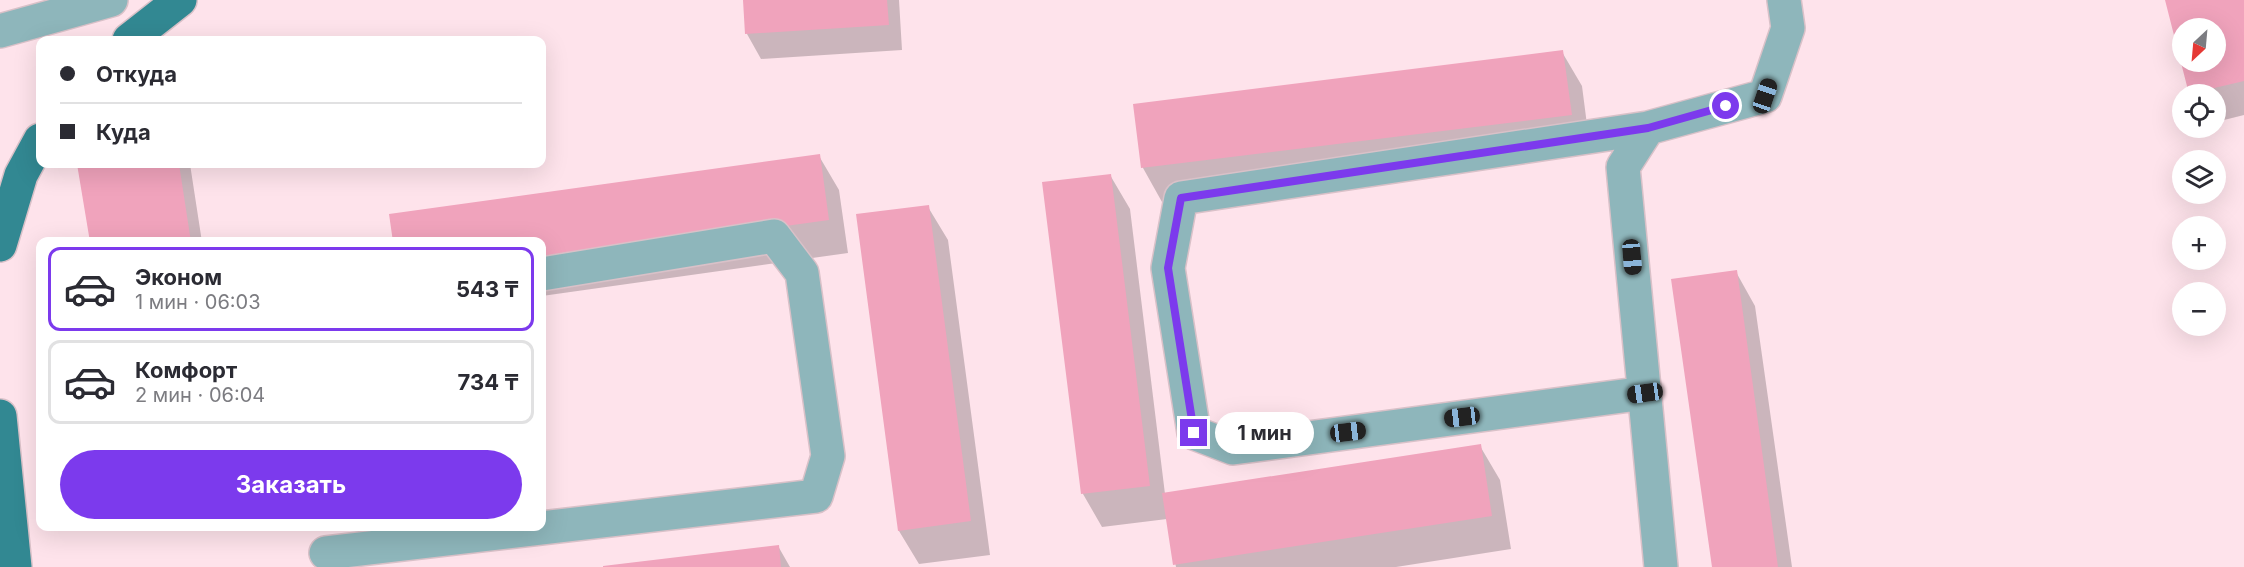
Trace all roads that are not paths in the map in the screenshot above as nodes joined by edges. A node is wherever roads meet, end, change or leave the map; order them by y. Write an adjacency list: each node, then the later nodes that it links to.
1 (111, 0): 4 (street)
2 (180, 0): 5 (main road)
3 (1784, 0): 6 (street)
4 (0, 31)
5 (134, 36)
6 (1648, 128): 10 (street); 10 (street)
7 (36, 147): 8 (main road)
8 (0, 245)
9 (546, 273): 13 (street)
10 (1645, 393): 17 (street)
11 (0, 416): 12 (main road)
12 (3, 485): 16 (main road)
13 (546, 525)
14 (494, 531): 15 (street)
15 (328, 549)
16 (15, 567)
17 (1661, 567)

